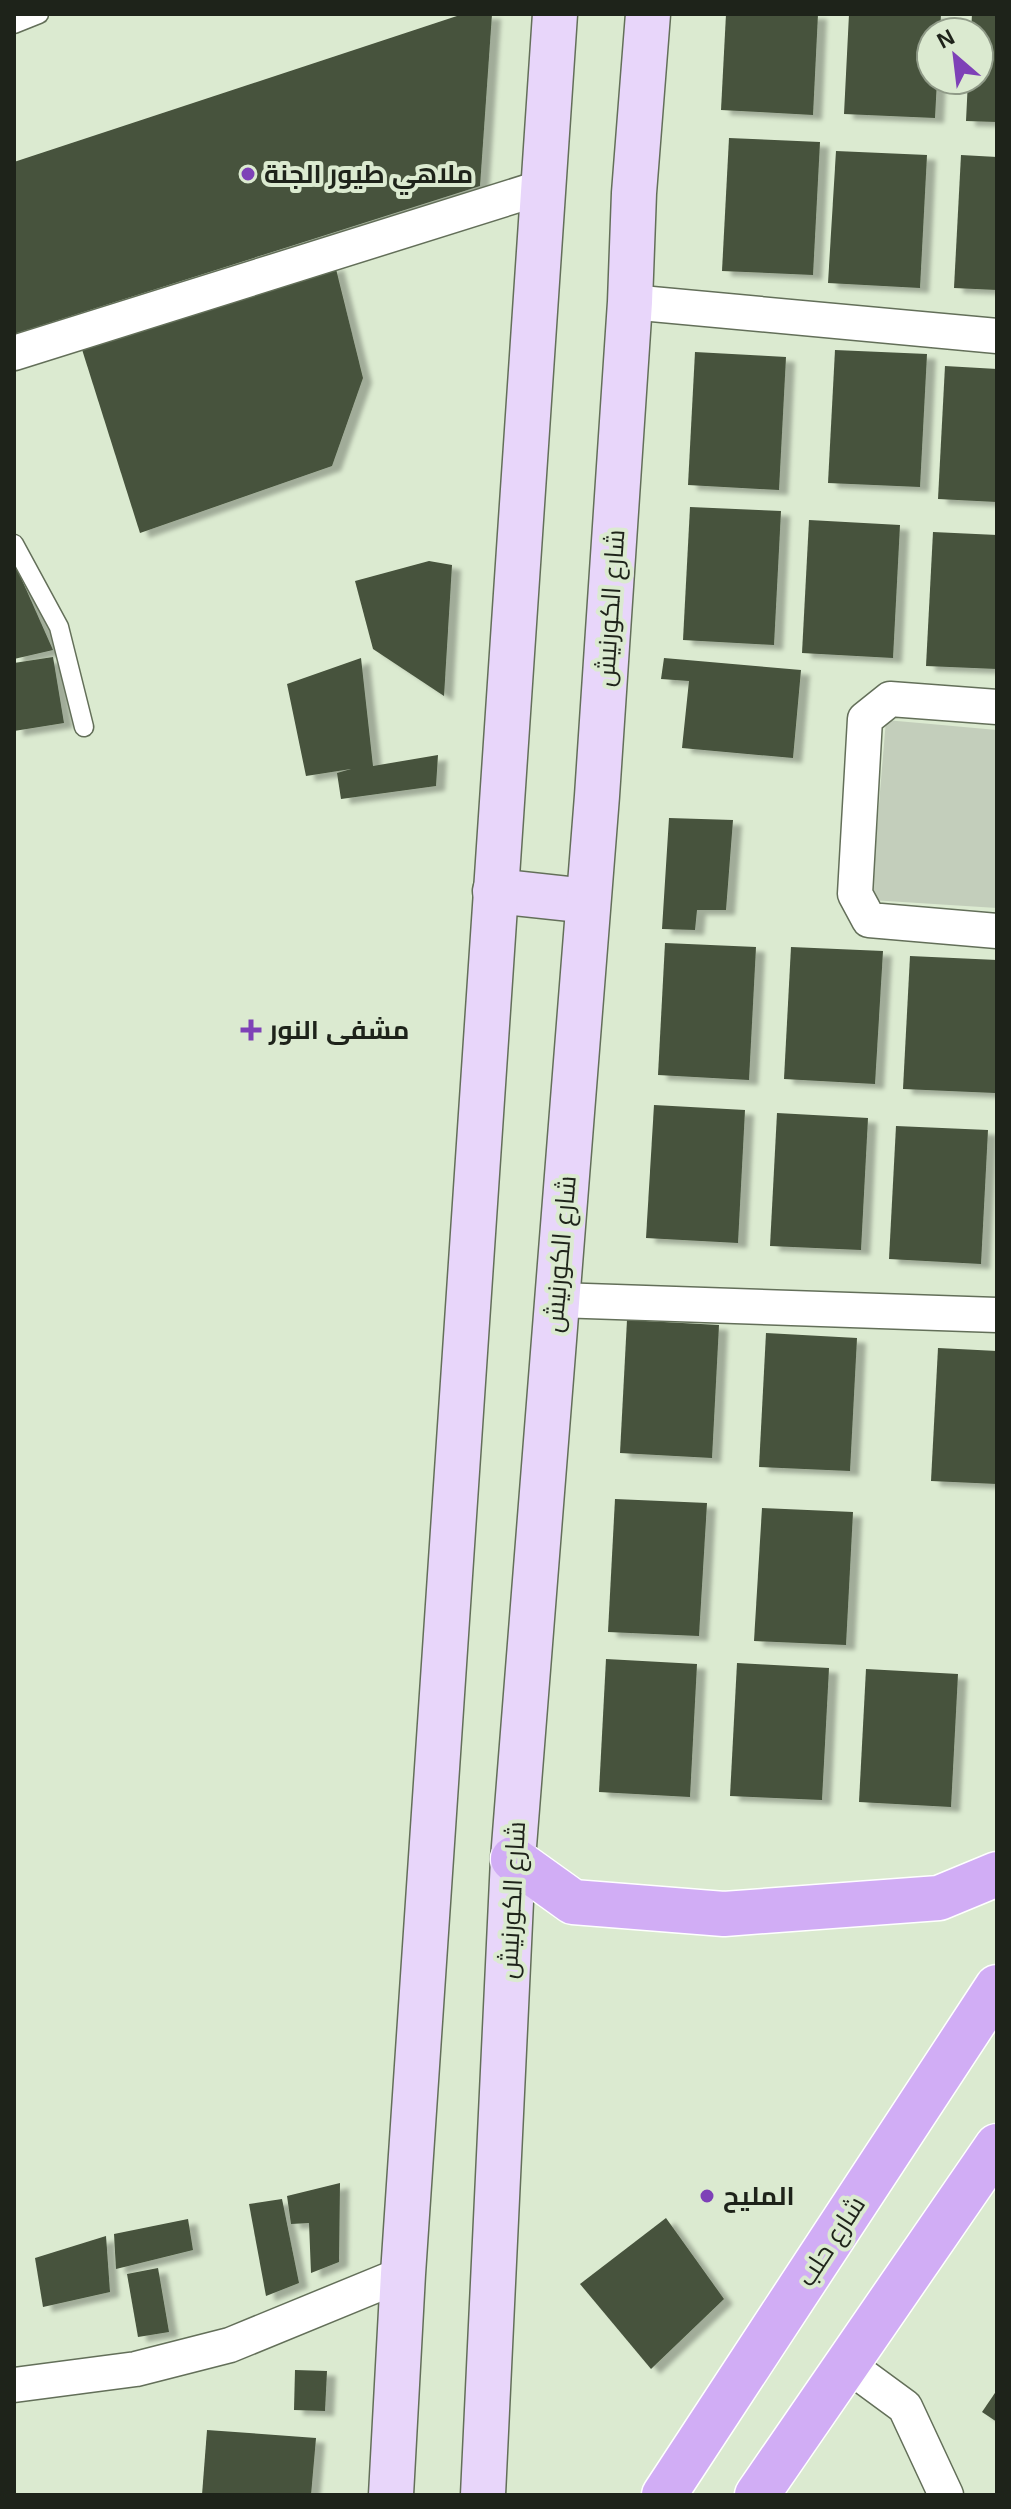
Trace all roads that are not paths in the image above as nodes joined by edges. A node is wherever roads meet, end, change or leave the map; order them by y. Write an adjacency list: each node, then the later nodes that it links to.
1 (39, 14): 4 (lane)
2 (555, 14): 5 (main road)
3 (648, 14): 6 (main road, شارع الكورنيش)
4 (14, 24)
5 (543, 187): 8 (street); 12 (main road)
6 (630, 302): 7 (street); 13 (main road, شارع الكورنيش)
7 (997, 336)
8 (14, 353)
9 (14, 544): 11 (lane)
10 (997, 707): 14 (street)
11 (84, 727)
12 (495, 891): 13 (main road); 21 (main road)
13 (588, 901): 15 (main road, شارع الكورنيش)
14 (997, 931)
15 (557, 1300): 16 (street); 17 (main road, شارع الكورنيش)
16 (997, 1315)
17 (513, 1859): 18 (main road); 25 (main road, شارع الكورنيش)
18 (997, 1874)
19 (997, 1987): 26 (main road, شارع حلب)
20 (997, 2146): 22 (main road)
21 (403, 2274): 23 (street); 24 (main road)
22 (845, 2363): 27 (main road); 28 (street)
23 (14, 2385)
24 (391, 2495)
25 (483, 2495)
26 (664, 2495)
27 (757, 2495)
28 (946, 2495)

